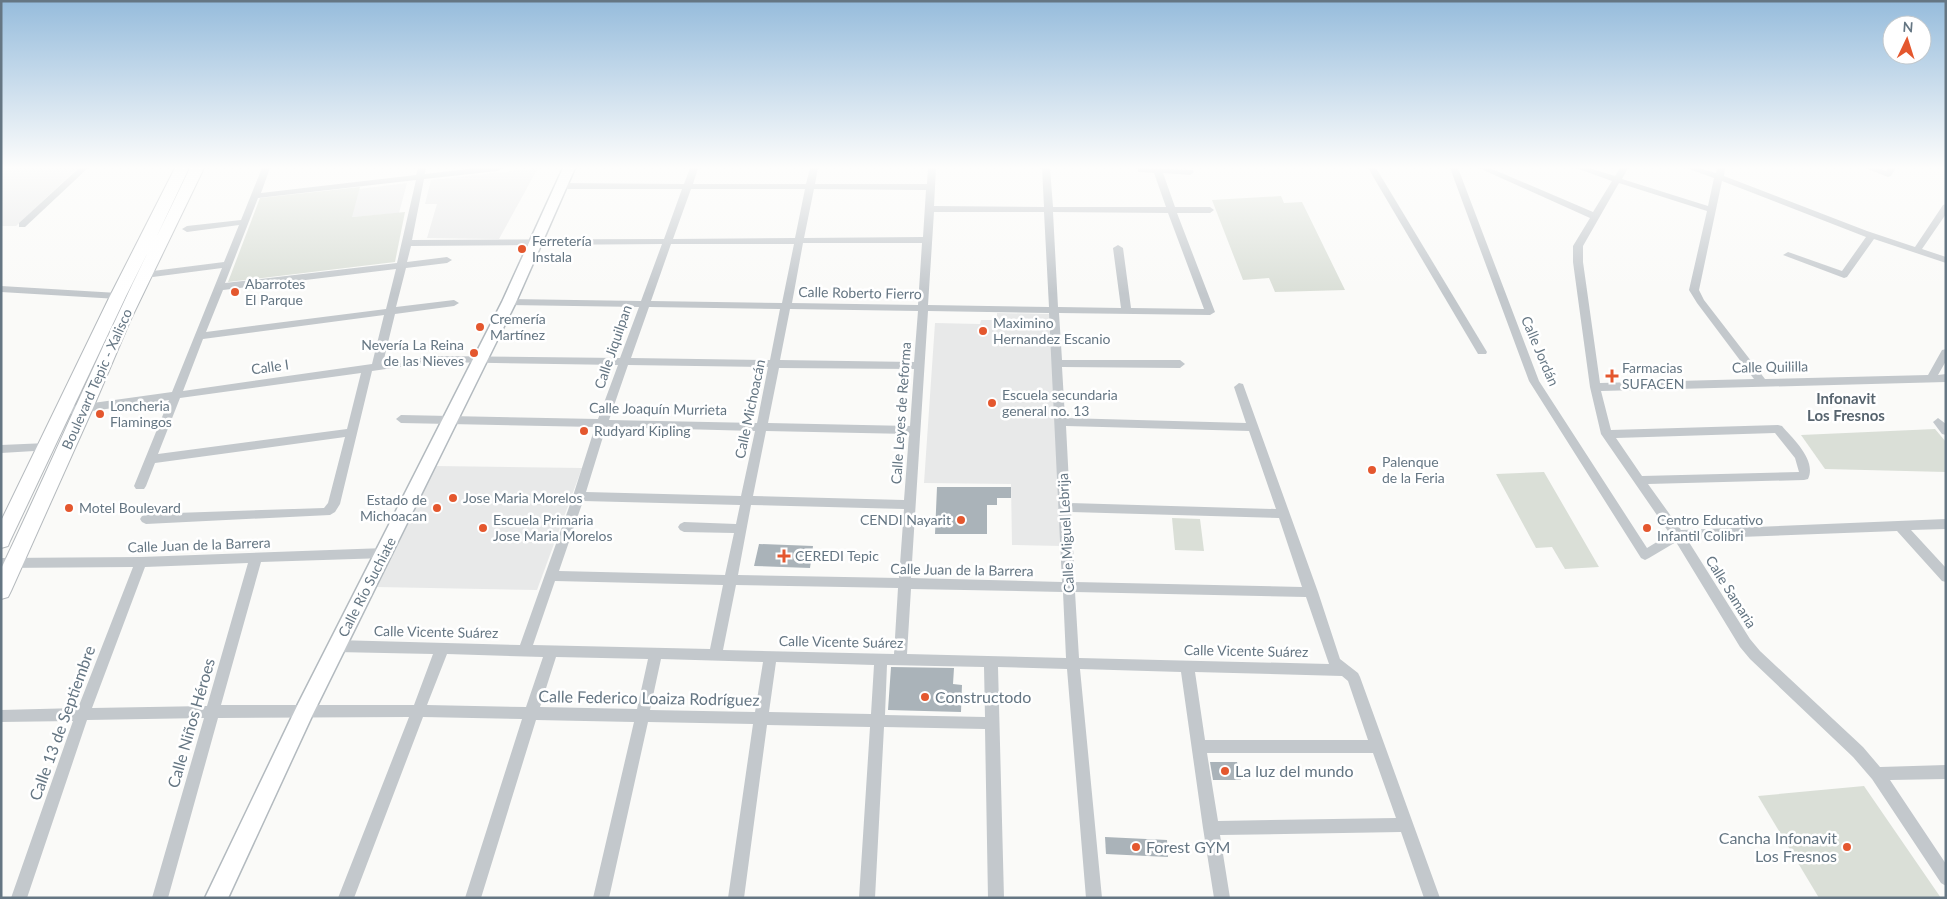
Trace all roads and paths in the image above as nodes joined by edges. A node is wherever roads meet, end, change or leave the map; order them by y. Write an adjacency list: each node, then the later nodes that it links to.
1 (930, 209): 27 (street, Calle Leyes de Reforma)
2 (38, 210): 23 (street)
3 (162, 210): 31 (main road, Boulevard Tepic - Xalisco)
4 (177, 210): 39 (main road, Boulevard Tepic - Xalisco)
5 (250, 210): 22 (street)
6 (414, 210): 30 (street)
7 (550, 210): 29 (main road, Calle Río Suchiate)
8 (679, 210): 28 (street, Calle Jiquilpan)
9 (806, 210): 26 (street, Calle Michoacán)
10 (1042, 210): 11 (street)
11 (1048, 210): 12 (street); 48 (street, Calle Miguel Lebrija)
12 (1172, 210): 13 (street); 49 (street, Calle Roberto Fierro)
13 (1210, 210)
14 (1397, 210): 53 (street)
15 (1470, 210): 95 (street, Calle Jordán)
16 (1580, 210): 21 (street)
17 (1598, 210): 21 (street, Calle Samaria)
18 (1712, 210): 64 (street)
19 (1811, 210): 25 (street)
20 (1944, 210): 33 (street)
21 (1594, 216): 66 (street, Calle Samaria)
22 (245, 222): 24 (street); 37 (street)
23 (22, 225)
24 (187, 229)
25 (1872, 235): 33 (street); 34 (street)
26 (800, 240): 27 (street); 28 (street); 46 (street, Calle Michoacán)
27 (927, 240): 47 (street, Calle Leyes de Reforma)
28 (668, 241): 29 (street); 45 (street, Calle Jiquilpan)
29 (536, 242): 30 (street); 44 (main road, Calle Río Suchiate)
30 (408, 243): 38 (street)
31 (145, 245): 39 (main road); 42 (main road, Boulevard Tepic - Xalisco)
32 (1118, 248): 49 (street)
33 (1916, 250): 36 (street)
34 (1788, 255)
35 (447, 260): 38 (street)
36 (1946, 260)
37 (228, 264): 39 (street); 40 (street)
38 (400, 265): 40 (street); 50 (street)
39 (145, 275): 51 (main road, Boulevard Tepic - Xalisco)
40 (219, 287): 52 (street)
41 (1, 289): 42 (street)
42 (118, 296): 51 (main road); 69 (main road, Boulevard Tepic - Xalisco)
43 (454, 302): 50 (street)
44 (509, 302): 45 (street, Calle Roberto Fierro); 55 (main road, Calle Río Suchiate)
45 (644, 304): 46 (street, Calle Roberto Fierro); 56 (street, Calle Jiquilpan)
46 (786, 306): 47 (street, Calle Roberto Fierro); 57 (street, Calle Michoacán)
47 (923, 308): 48 (street, Calle Roberto Fierro); 60 (street, Calle Leyes de Reforma)
48 (1054, 310): 49 (street, Calle Roberto Fierro); 58 (street, Calle Miguel Lebrija)
49 (1126, 310)
50 (390, 311): 52 (street); 61 (street)
51 (122, 320): 68 (main road, Boulevard Tepic - Xalisco)
52 (199, 336): 67 (street)
53 (1482, 352)
54 (1946, 352): 62 (street)
55 (481, 358): 56 (street, Calle I); 61 (street, Calle I); 71 (main road, Calle Río Suchiate)
56 (624, 361): 57 (street, Calle I); 73 (street, Calle Jiquilpan)
57 (775, 363): 60 (street, Calle I); 74 (street, Calle Michoacán)
58 (1057, 363): 59 (street); 72 (street, Calle Miguel Lebrija)
59 (1180, 364)
60 (919, 366): 76 (street, Calle Leyes de Reforma)
61 (372, 368): 67 (street, Calle I); 77 (street)
62 (1931, 378): 63 (street, Calle Quililla); 64 (street, Calle Quililla)
63 (1946, 378)
64 (1762, 382): 66 (street, Calle Quililla)
65 (1240, 387): 75 (street)
66 (1595, 387): 78 (street, Calle Samaria)
67 (176, 396): 68 (street, Calle I); 81 (street)
68 (85, 408): 69 (street, Calle I); 82 (main road, Boulevard Tepic - Xalisco)
69 (64, 411): 79 (main road, Boulevard Tepic - Xalisco)
70 (402, 419): 71 (street, Calle Joaquín Murrieta)
71 (450, 419): 73 (street, Calle Joaquín Murrieta); 97 (main road, Calle Río Suchiate)
72 (1060, 422): 75 (street); 88 (street, Calle Miguel Lebrija)
73 (602, 423): 74 (street, Calle Joaquín Murrieta); 85 (street, Calle Jiquilpan)
74 (762, 426): 76 (street, Calle Joaquín Murrieta); 86 (street, Calle Michoacán)
75 (1253, 427): 89 (street)
76 (915, 430): 87 (street, Calle Leyes de Reforma)
77 (352, 432): 81 (street); 90 (street)
78 (1607, 434): 83 (street, Calle Samaria); 83 (street)
79 (47, 447): 80 (street); 82 (main road); 96 (main road, Boulevard Tepic - Xalisco)
80 (1, 449)
81 (150, 460): 84 (street)
82 (55, 473): 100 (main road, Boulevard Tepic - Xalisco)
83 (1638, 480): 95 (street, Calle Samaria)
84 (140, 486)
85 (579, 496): 86 (street); 101 (street, Calle Jiquilpan)
86 (747, 500): 87 (street); 94 (street, Calle Michoacán)
87 (910, 505): 104 (street, Calle Leyes de Reforma)
88 (1064, 507): 89 (street); 105 (street, Calle Miguel Lebrija)
89 (1284, 514): 107 (street)
90 (146, 519)
91 (1946, 524): 92 (street)
92 (1900, 526): 95 (street); 102 (street)
93 (684, 527): 94 (street)
94 (741, 529): 103 (street, Calle Michoacán)
95 (1678, 535): 134 (street, Calle Samaria)
96 (1, 541)
97 (385, 553): 98 (street, Calle Juan de la Barrera); 108 (main road, Calle Río Suchiate)
98 (256, 558): 99 (street, Calle Juan de la Barrera); 123 (street, Calle Niños Héroes)
99 (142, 562): 100 (street, Calle Juan de la Barrera); 126 (street, Calle 13 de Septiembre)
100 (8, 563): 106 (main road, Boulevard Tepic - Xalisco)
101 (551, 576): 103 (street, Calle Juan de la Barrera); 110 (street, Calle Jiquilpan)
102 (1946, 577)
103 (730, 580): 104 (street, Calle Juan de la Barrera); 113 (street, Calle Michoacán)
104 (904, 584): 105 (street, Calle Juan de la Barrera); 116 (street, Calle Leyes de Reforma)
105 (1069, 587): 107 (street, Calle Juan de la Barrera); 118 (street, Calle Miguel Lebrija)
106 (1, 591)
107 (1312, 592): 120 (street)
108 (336, 646): 109 (street, Calle Vicente Suárez); 121 (main road, Calle Río Suchiate)
109 (442, 649): 110 (street, Calle Vicente Suárez); 122 (street)
110 (525, 650): 111 (street, Calle Vicente Suárez)
111 (551, 651): 112 (street, Calle Vicente Suárez); 124 (street)
112 (656, 654): 113 (street, Calle Vicente Suárez); 127 (street)
113 (715, 655): 114 (street, Calle Vicente Suárez)
114 (770, 656): 115 (street, Calle Vicente Suárez); 128 (street)
115 (881, 659): 116 (street, Calle Vicente Suárez); 129 (street)
116 (900, 659): 117 (street, Calle Vicente Suárez)
117 (990, 662): 118 (street, Calle Vicente Suárez); 130 (street)
118 (1073, 663): 119 (street, Calle Vicente Suárez); 148 (street, Calle Miguel Lebrija)
119 (1187, 666): 120 (street, Calle Vicente Suárez); 132 (street)
120 (1349, 673): 131 (street)
121 (304, 710): 122 (street, Calle Federico Loaiza Rodríguez); 123 (street, Calle Federico Loaiza Rodríguez); 141 (main road, Calle Río Suchiate)
122 (417, 711): 124 (street, Calle Federico Loaiza Rodríguez); 142 (street)
123 (212, 712): 126 (street, Calle Federico Loaiza Rodríguez); 140 (street, Calle Niños Héroes)
124 (532, 713): 127 (street, Calle Federico Loaiza Rodríguez); 143 (street)
125 (1, 716): 126 (street, Calle Federico Loaiza Rodríguez)
126 (82, 716): 139 (street, Calle 13 de Septiembre)
127 (642, 716): 128 (street, Calle Federico Loaiza Rodríguez); 144 (street)
128 (762, 718): 129 (street, Calle Federico Loaiza Rodríguez); 145 (street)
129 (877, 720): 130 (street, Calle Federico Loaiza Rodríguez); 146 (street)
130 (992, 723): 147 (street)
131 (1378, 746): 132 (street); 135 (street)
132 (1198, 747): 136 (street)
133 (1946, 772): 134 (street)
134 (1876, 774): 137 (street, Calle Samaria)
135 (1406, 825): 136 (street); 150 (street)
136 (1210, 828): 149 (street)
137 (1940, 862): 138 (street, Calle Samaria)
138 (1946, 878)
139 (19, 898)
140 (160, 898)
141 (216, 898)
142 (346, 898)
143 (473, 898)
144 (601, 898)
145 (736, 898)
146 (866, 898)
147 (996, 898)
148 (1094, 898)
149 (1222, 898)
150 (1432, 898)

